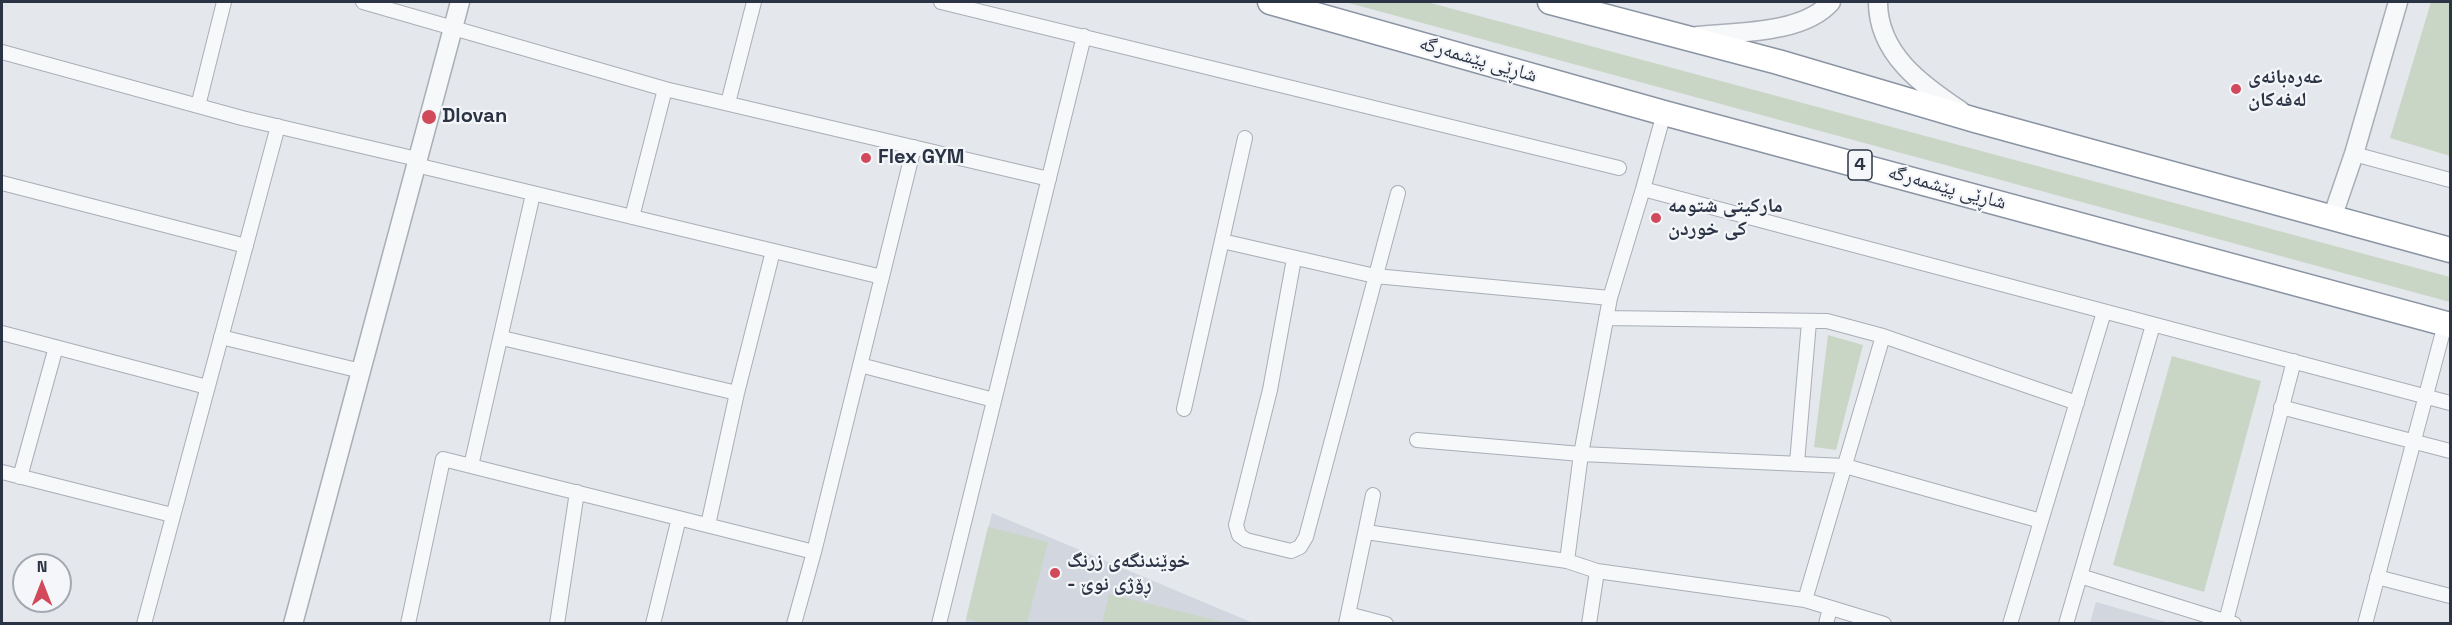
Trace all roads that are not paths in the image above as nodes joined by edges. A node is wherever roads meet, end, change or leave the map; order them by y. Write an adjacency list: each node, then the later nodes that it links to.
1 (224, 2): 17 (street)
2 (363, 2): 11 (street)
3 (460, 2): 11 (street)
4 (754, 2): 16 (street)
5 (941, 2): 12 (street)
6 (1270, 2): 18 (highway, شاڕێی پێشمەرگە / 4)
7 (1550, 2): 13 (highway)
8 (1831, 2): 13 (street)
9 (1878, 2): 19 (street)
10 (2398, 2): 23 (street)
11 (453, 27): 15 (street); 24 (street)
12 (1084, 36): 25 (street); 26 (street)
13 (1684, 38): 19 (highway)
14 (2, 52): 17 (street)
15 (665, 89): 16 (street); 32 (street)
16 (728, 103): 22 (street)
17 (198, 106): 20 (street)
18 (1664, 113): 29 (street); 45 (highway, شاڕێی پێشمەرگە / 4)
19 (1975, 120): 33 (highway)
20 (279, 126): 24 (street); 35 (street)
21 (1245, 138): 34 (street)
22 (914, 147): 26 (street); 40 (street)
23 (2354, 154): 27 (street); 33 (street)
24 (417, 162): 31 (street); 54 (street)
25 (1619, 168)
26 (1049, 179): 58 (street)
27 (2451, 180)
28 (2, 183): 35 (street)
29 (1643, 189): 41 (street); 42 (street)
30 (1398, 193): 39 (street)
31 (533, 194): 32 (street); 50 (street)
32 (632, 217): 37 (street)
33 (2332, 218): 36 (highway)
34 (1222, 241): 38 (street); 62 (street)
35 (246, 246): 49 (street)
36 (2451, 249)
37 (772, 251): 40 (street); 56 (street)
38 (1294, 259): 39 (street); 39 (street)
39 (1375, 276): 41 (street)
40 (882, 277): 53 (street)
41 (1610, 298): 43 (street)
42 (2104, 312): 46 (street); 59 (street)
43 (1606, 318): 44 (street); 66 (street)
44 (1809, 322): 48 (street); 67 (street)
45 (2448, 324): 57 (street)
46 (2153, 325): 52 (street); 82 (street)
47 (2, 333): 51 (street)
48 (1883, 336): 59 (street); 69 (street)
49 (221, 337): 54 (street); 55 (street)
50 (502, 338): 56 (street); 68 (street)
51 (56, 347): 55 (street); 71 (street)
52 (2294, 361): 57 (street); 61 (street)
53 (860, 365): 58 (street); 79 (street)
54 (361, 371): 90 (street)
55 (207, 387): 74 (street)
56 (737, 393): 77 (street)
57 (2426, 396): 60 (street); 64 (street)
58 (994, 400): 95 (street)
59 (2077, 403): 76 (street)
60 (2451, 403)
61 (2281, 407): 64 (street); 88 (street)
62 (1184, 409)
63 (1417, 440): 66 (street)
64 (2413, 441): 65 (street); 83 (street)
65 (2451, 451)
66 (1581, 454): 67 (street); 80 (street)
67 (1797, 463): 69 (street)
68 (471, 466): 72 (street); 91 (street)
69 (1845, 466): 76 (street); 85 (street)
70 (2, 472): 71 (street)
71 (20, 477): 74 (street)
72 (577, 492): 75 (street); 92 (street)
73 (1373, 495): 78 (street)
74 (172, 515): 89 (street)
75 (679, 518): 77 (street); 93 (street)
76 (2041, 521): 100 (street)
77 (708, 525): 79 (street)
78 (1366, 532): 80 (street); 87 (street)
79 (814, 552): 94 (street)
80 (1567, 561): 81 (street)
81 (1597, 571): 85 (street); 97 (street)
82 (2080, 576): 88 (street); 101 (street)
83 (2377, 577): 84 (street); 102 (street)
84 (2451, 596)
85 (1805, 600): 86 (street)
86 (1830, 608): 98 (street); 99 (street)
87 (1347, 619): 96 (street)
88 (2230, 622)
89 (144, 624)
90 (293, 624)
91 (408, 624)
92 (556, 624)
93 (653, 624)
94 (794, 624)
95 (939, 624)
96 (1386, 624)
97 (1589, 624)
98 (1826, 624)
99 (1884, 624)
100 (2010, 624)
101 (2066, 624)
102 (2365, 624)

